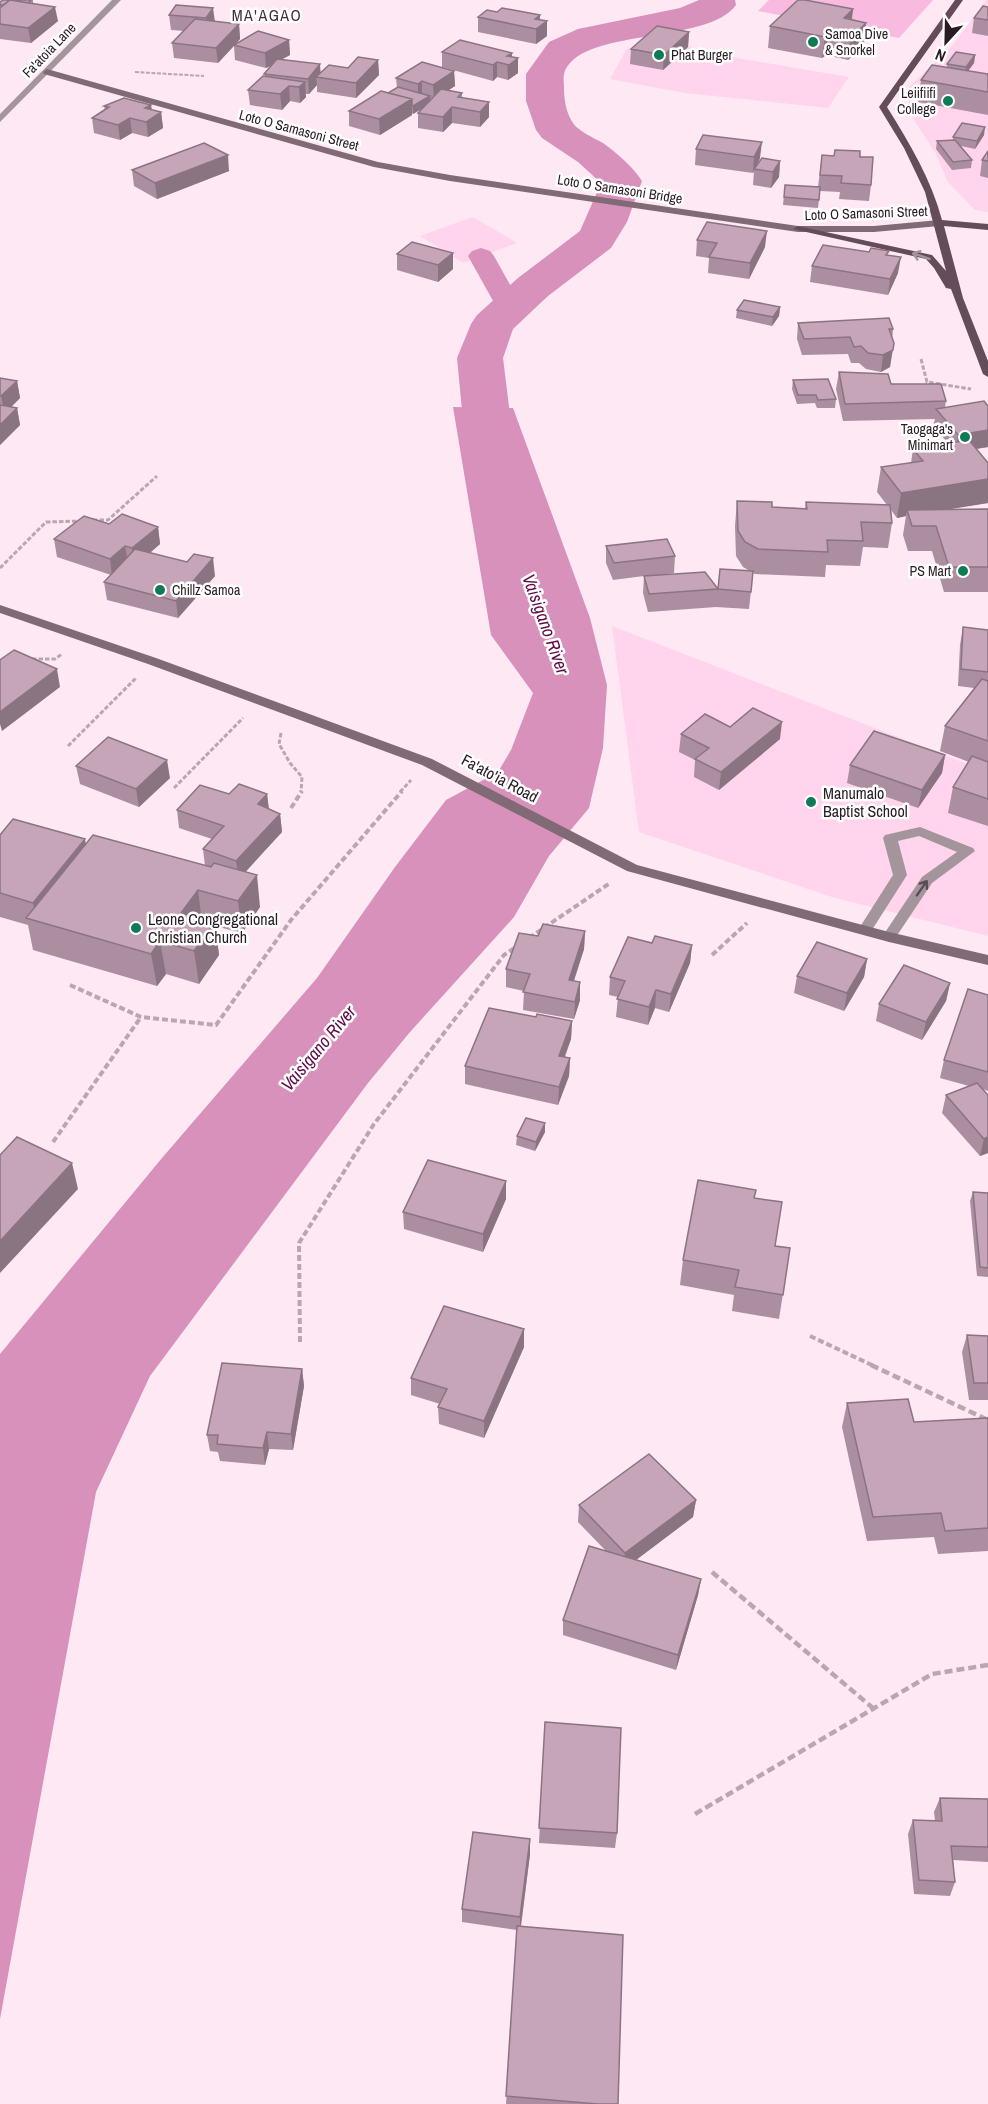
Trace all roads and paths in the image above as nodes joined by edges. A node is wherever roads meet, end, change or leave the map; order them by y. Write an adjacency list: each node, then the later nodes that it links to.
1 (117, 0): 3 (street, Fa'atoia Lane)
2 (959, 0): 7 (main road)
3 (47, 72): 4 (street, Fa'atoia Lane); 5 (main road, Loto O Samasoni Street)
4 (0, 119)
5 (548, 192): 6 (main road, Loto O Samasoni Bridge)
6 (687, 214): 9 (main road, Loto O Samasoni Street)
7 (939, 223): 8 (main road); 9 (main road, Loto O Samasoni Street); 10 (main road)
8 (988, 227)
9 (798, 229): 10 (main road, one-way to 9)
10 (958, 298): 12 (main road)
11 (921, 359): 13 (path)
12 (988, 374)
13 (978, 390)
14 (157, 476): 15 (path)
15 (0, 568)
16 (0, 609): 17 (main road, Fa'ato'ia Road)
17 (81, 638): 18 (path); 19 (main road, Fa'ato'ia Road)
18 (23, 659)
19 (152, 661): 20 (main road, Fa'ato'ia Road); 22 (path)
20 (260, 701): 21 (main road, Fa'ato'ia Road); 24 (path)
21 (296, 714): 23 (main road, Fa'ato'ia Road); 25 (path)
22 (68, 746)
23 (427, 762): 26 (main road, Fa'ato'ia Road); 33 (path)
24 (174, 788)
25 (291, 808)
26 (632, 868): 27 (main road, Fa'ato'ia Road); 36 (path)
27 (767, 904): 28 (main road, Fa'ato'ia Road); 30 (path)
28 (865, 930): 29 (main road, Fa'ato'ia Road); 29 (street, one-way to 28)
29 (889, 937): 31 (main road, Fa'ato'ia Road)
30 (712, 954)
31 (988, 960)
32 (70, 985): 33 (path)
33 (141, 1017): 34 (path)
34 (53, 1142)
35 (810, 1336): 37 (path)
36 (300, 1342)
37 (988, 1420)
38 (712, 1572): 40 (path)
39 (988, 1665): 40 (path)
40 (874, 1708): 41 (path)
41 (695, 1814)

